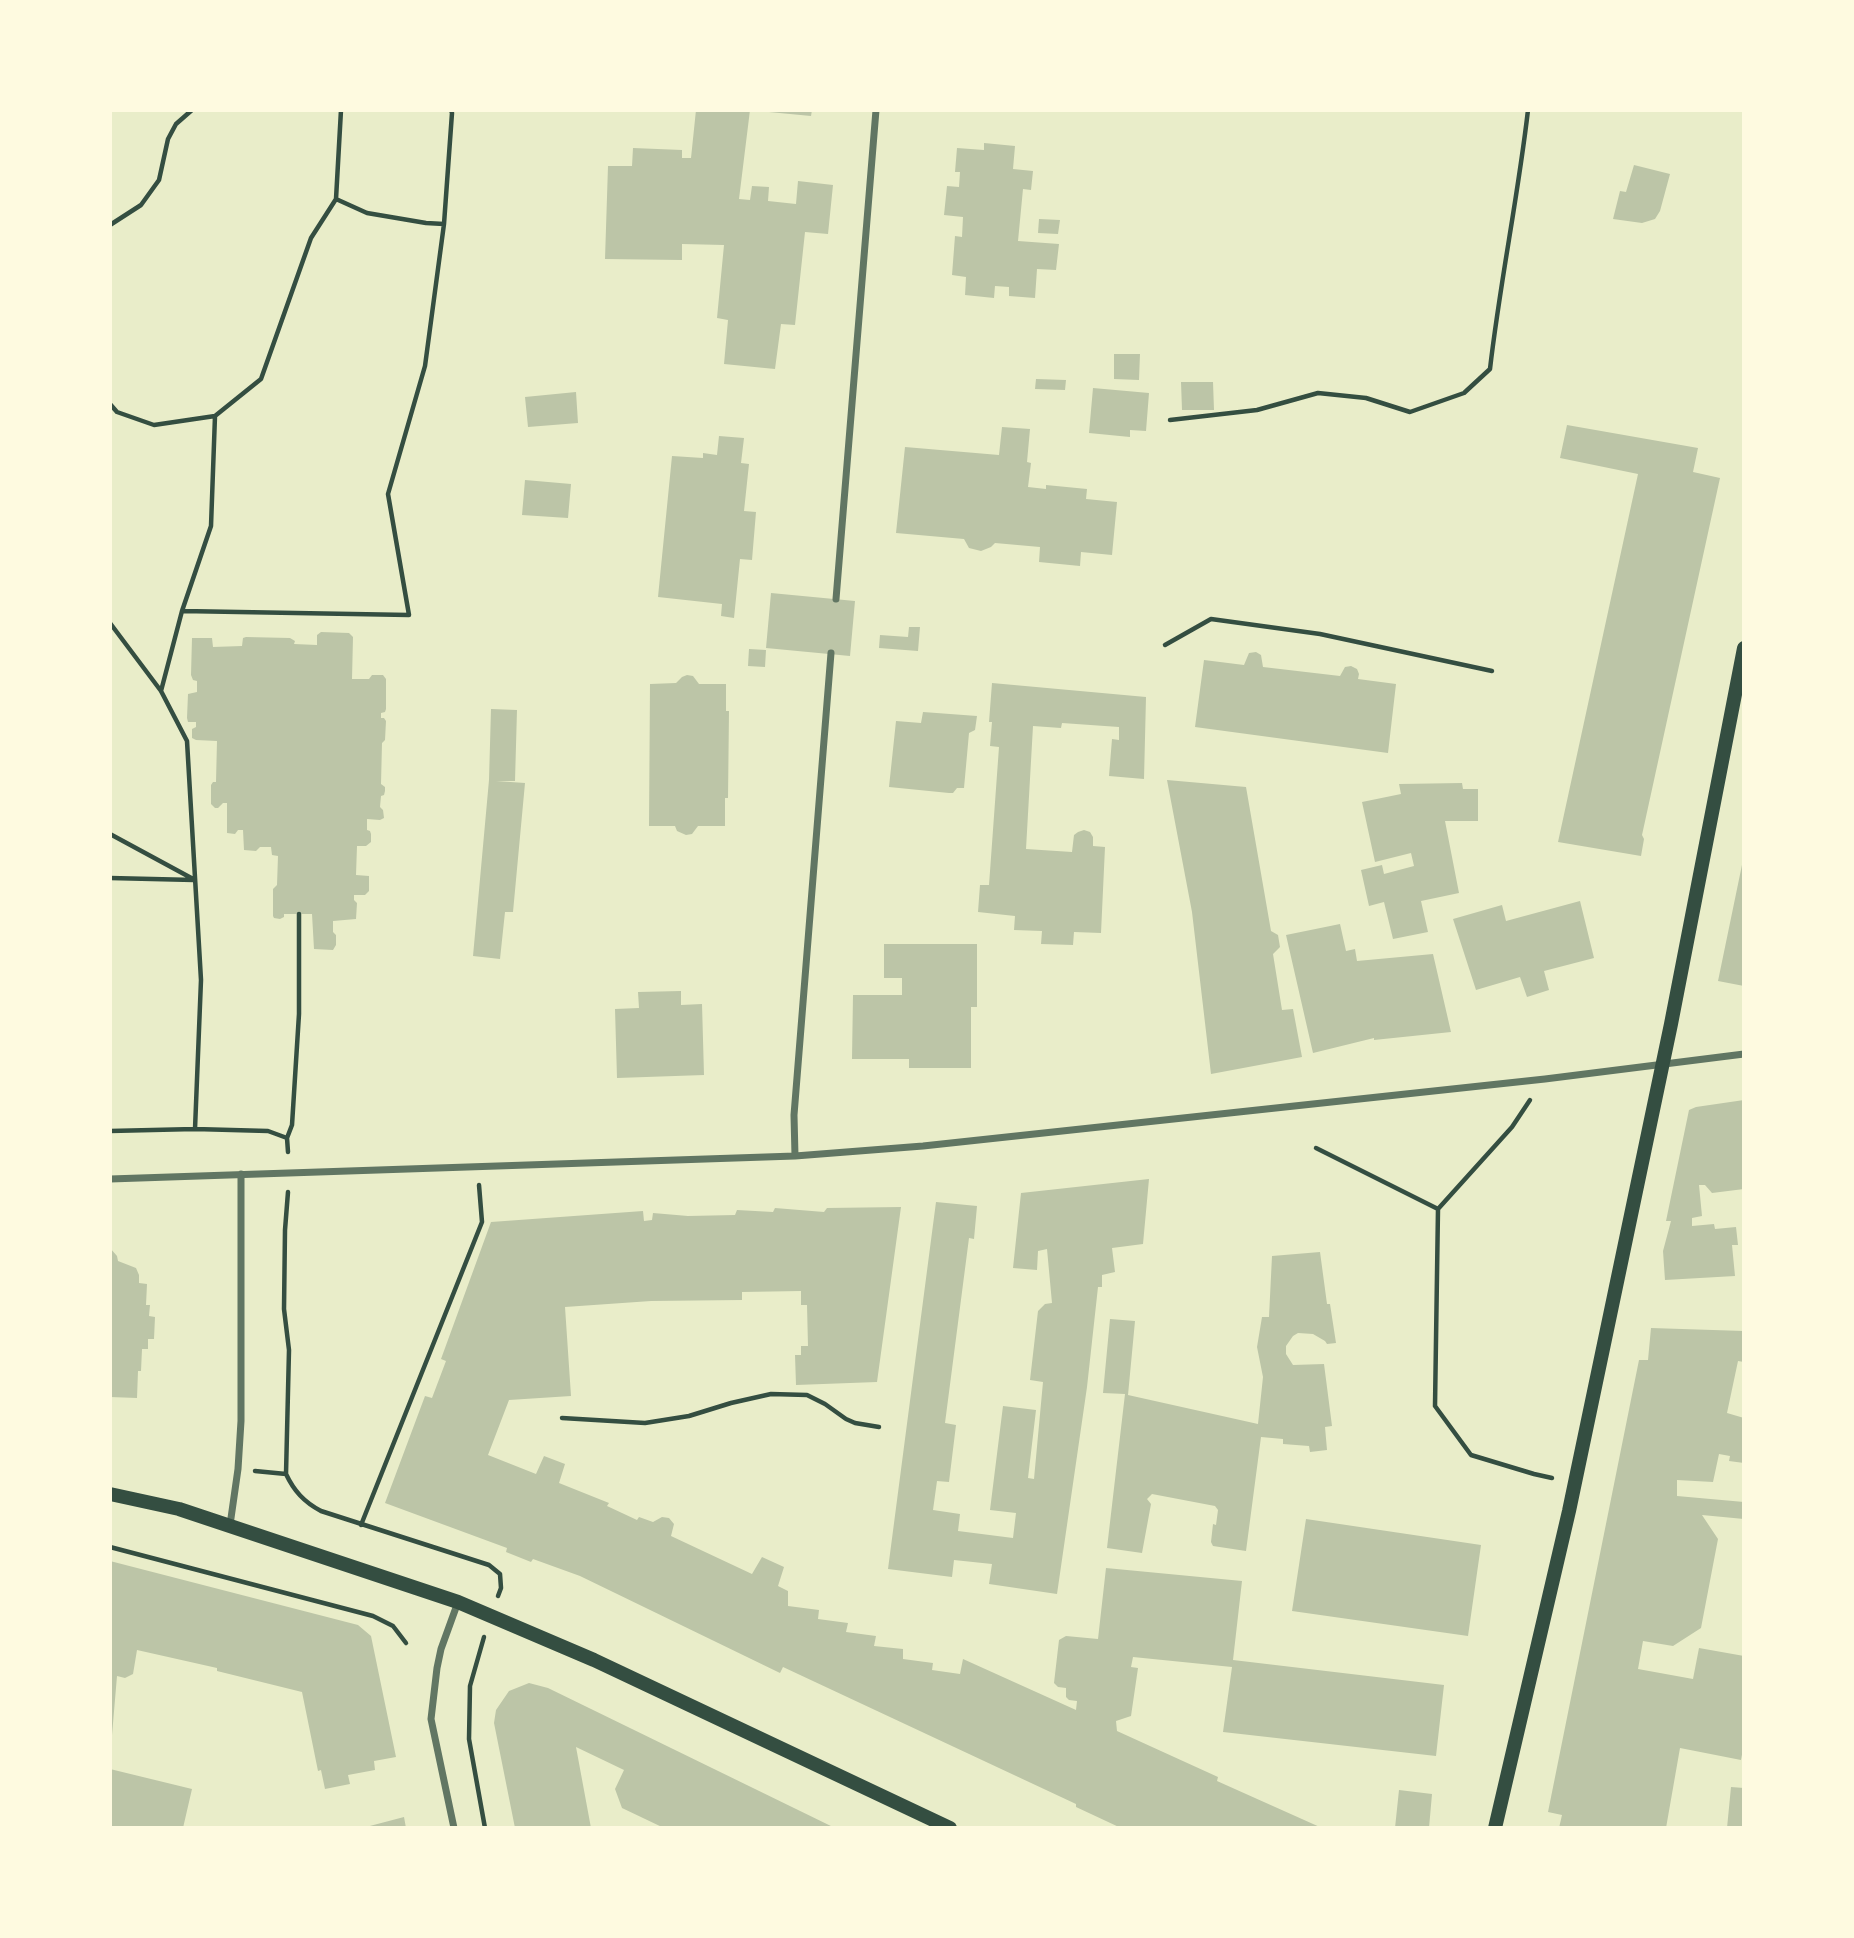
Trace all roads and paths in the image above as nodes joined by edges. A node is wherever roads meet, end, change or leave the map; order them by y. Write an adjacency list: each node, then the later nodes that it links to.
1 (192, 110): 8 (path)
2 (341, 110): 6 (path)
3 (451, 110): 7 (path)
4 (876, 110): 12 (street)
5 (1528, 110): 11 (path)
6 (336, 199): 7 (path); 10 (path)
7 (444, 224): 13 (path)
8 (110, 225)
9 (110, 404): 10 (path)
10 (215, 416): 13 (path)
11 (1170, 420)
12 (836, 599)
13 (182, 611): 19 (path)
14 (110, 623): 19 (path)
15 (1165, 645): 18 (path)
16 (1744, 648): 25 (main road)
17 (831, 653): 31 (street)
18 (1492, 671)
19 (161, 691): 22 (path)
20 (110, 834): 22 (path)
21 (110, 878): 22 (path)
22 (195, 880): 27 (path)
23 (299, 914): 29 (path)
24 (1744, 1054): 25 (street)
25 (1663, 1065): 26 (street); 41 (main road)
26 (1545, 1079): 31 (street); 36 (path)
27 (195, 1129): 28 (path); 29 (path)
28 (110, 1131)
29 (287, 1138): 33 (path)
30 (1316, 1148): 36 (path)
31 (795, 1156): 32 (street)
32 (478, 1166): 33 (street); 44 (path)
33 (289, 1172): 34 (street); 40 (path)
34 (241, 1174): 35 (street); 39 (street)
35 (110, 1179)
36 (1438, 1209): 41 (path)
37 (562, 1419): 38 (path)
38 (879, 1427)
39 (238, 1469): 40 (path); 43 (street)
40 (286, 1474): 44 (path)
41 (1575, 1482): 52 (main road)
42 (110, 1494): 43 (main road)
43 (230, 1525): 46 (main road)
44 (361, 1525): 47 (path)
45 (110, 1547): 48 (path)
46 (458, 1602): 47 (main road); 49 (street)
47 (491, 1616): 50 (path); 51 (main road)
48 (406, 1643)
49 (454, 1828)
50 (485, 1828)
51 (950, 1828)
52 (1495, 1828)

